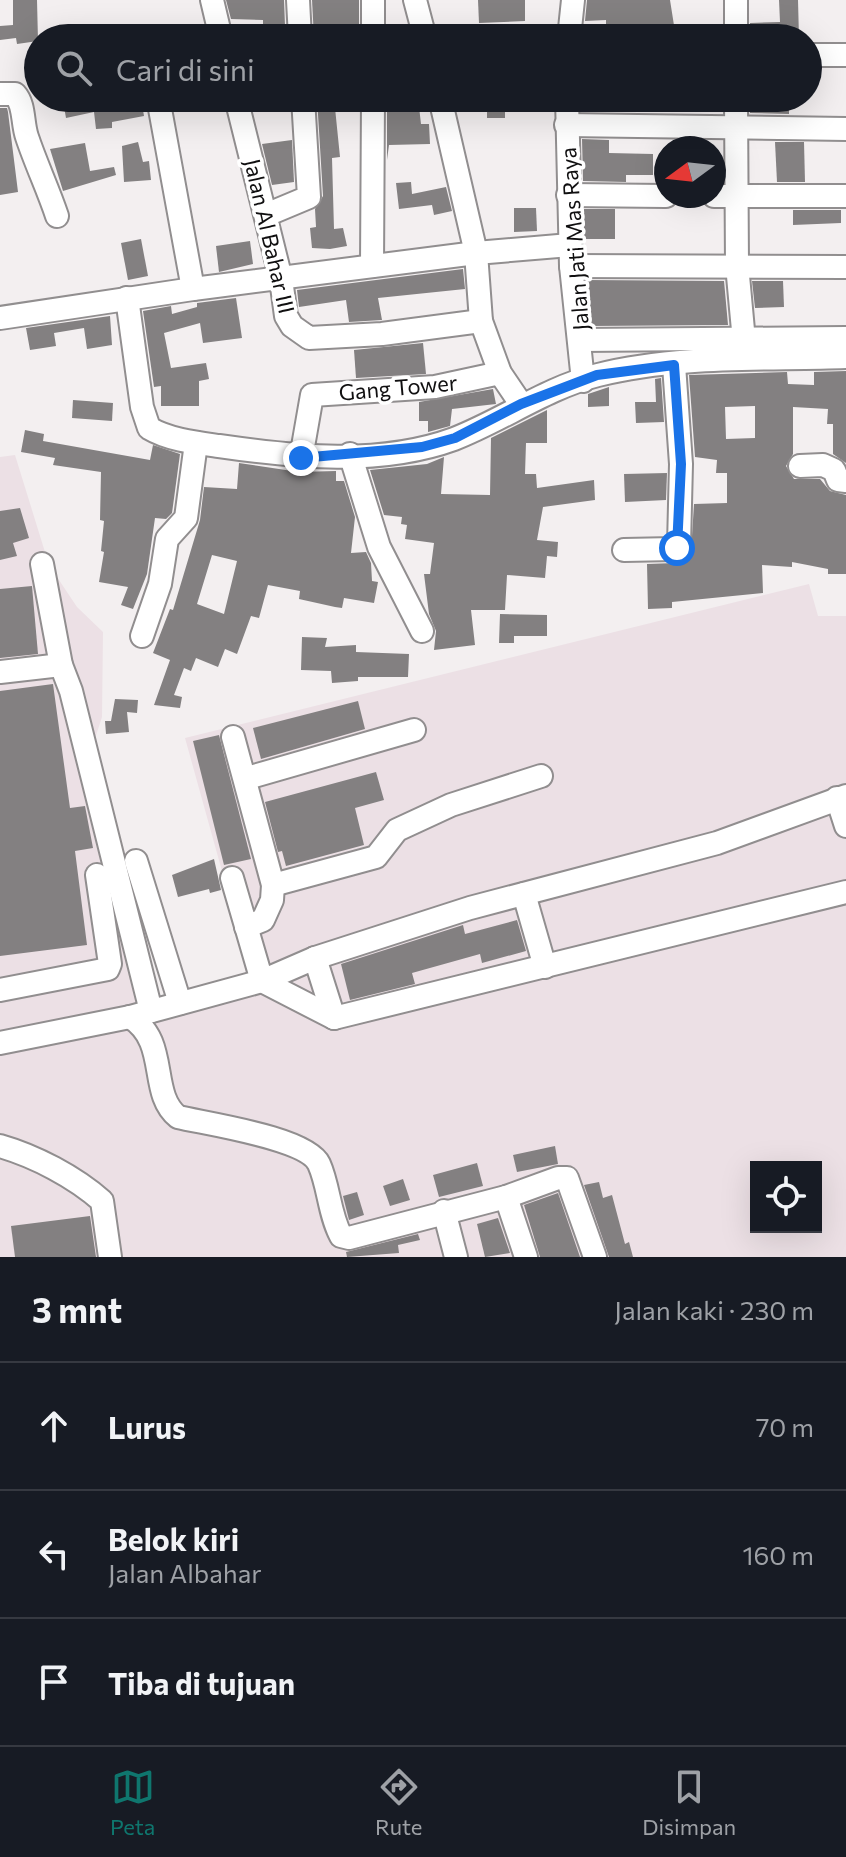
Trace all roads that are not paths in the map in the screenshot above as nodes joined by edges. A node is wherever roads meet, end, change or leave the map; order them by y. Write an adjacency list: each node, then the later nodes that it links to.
1 (212, 0): 7 (street)
2 (298, 0): 8 (street)
3 (373, 0): 9 (street)
4 (415, 0): 10 (street)
5 (573, 0): 11 (street)
6 (736, 0): 12 (street)
7 (218, 24)
8 (299, 24)
9 (373, 24)
10 (421, 24)
11 (570, 24)
12 (736, 24)
13 (822, 55): 14 (street)
14 (846, 55)
15 (0, 94): 32 (street)
16 (161, 112): 39 (street)
17 (240, 112): 31 (street, Jalan Al Bahar III)
18 (304, 112): 31 (street)
19 (373, 112): 36 (street)
20 (443, 112): 33 (street)
21 (566, 112): 23 (street, Jalan Jati Mas Raya)
22 (736, 112): 24 (street)
23 (566, 125): 24 (street); 26 (street, Jalan Jati Mas Raya)
24 (737, 127): 25 (street); 29 (street)
25 (846, 129)
26 (568, 195): 27 (street); 34 (street, Jalan Jati Mas Raya)
27 (654, 196)
28 (726, 196): 29 (street)
29 (737, 196): 30 (street); 35 (street)
30 (846, 196)
31 (266, 215): 38 (street, Jalan Al Bahar III)
32 (57, 216)
33 (476, 253): 34 (street); 36 (street); 42 (street)
34 (570, 256): 35 (street); 45 (street, Jalan Jati Mas Raya)
35 (737, 265): 37 (street); 46 (street)
36 (372, 266): 38 (street)
37 (846, 267)
38 (281, 279): 39 (street); 42 (street, Jalan Al Bahar III)
39 (193, 289): 40 (street)
40 (127, 298): 41 (street); 52 (street)
41 (1, 320)
42 (481, 321): 49 (street)
43 (846, 338): 46 (street)
44 (659, 339): 45 (street); 46 (street); 48 (street)
45 (580, 340): 50 (street, Jalan Jati Mas Raya)
46 (744, 350): 47 (street); 48 (street)
47 (846, 357)
48 (666, 365): 50 (street); 57 (street)
49 (500, 373): 51 (street); 54 (street, Gang Tower)
50 (583, 381): 51 (street)
51 (521, 404): 53 (street)
52 (196, 443): 54 (street); 60 (street)
53 (350, 454): 54 (street); 59 (street)
54 (301, 458)
55 (800, 466): 56 (street)
56 (846, 481)
57 (624, 550)
58 (42, 564): 61 (street)
59 (422, 631)
60 (142, 636)
61 (61, 665): 62 (street); 81 (street)
62 (0, 672)
63 (414, 730): 66 (street)
64 (233, 737): 66 (street)
65 (541, 776): 72 (street)
66 (247, 778): 72 (street)
67 (841, 797): 68 (street); 74 (street)
68 (846, 826)
69 (136, 861): 80 (street)
70 (97, 875): 79 (street)
71 (232, 878): 75 (street)
72 (273, 885): 75 (street)
73 (846, 892): 77 (street)
74 (524, 894): 76 (street); 77 (street)
75 (246, 927): 78 (street)
76 (315, 958): 78 (street); 82 (street)
77 (545, 967): 82 (street)
78 (262, 981): 80 (street); 82 (street)
79 (0, 990)
80 (180, 1003): 81 (street)
81 (140, 1014): 83 (street); 86 (street)
82 (334, 1018)
83 (0, 1043)
84 (0, 1146): 87 (street)
85 (506, 1197): 86 (street); 89 (street); 90 (street)
86 (444, 1211): 88 (street)
87 (110, 1257)
88 (456, 1257)
89 (526, 1257)
90 (595, 1257)

